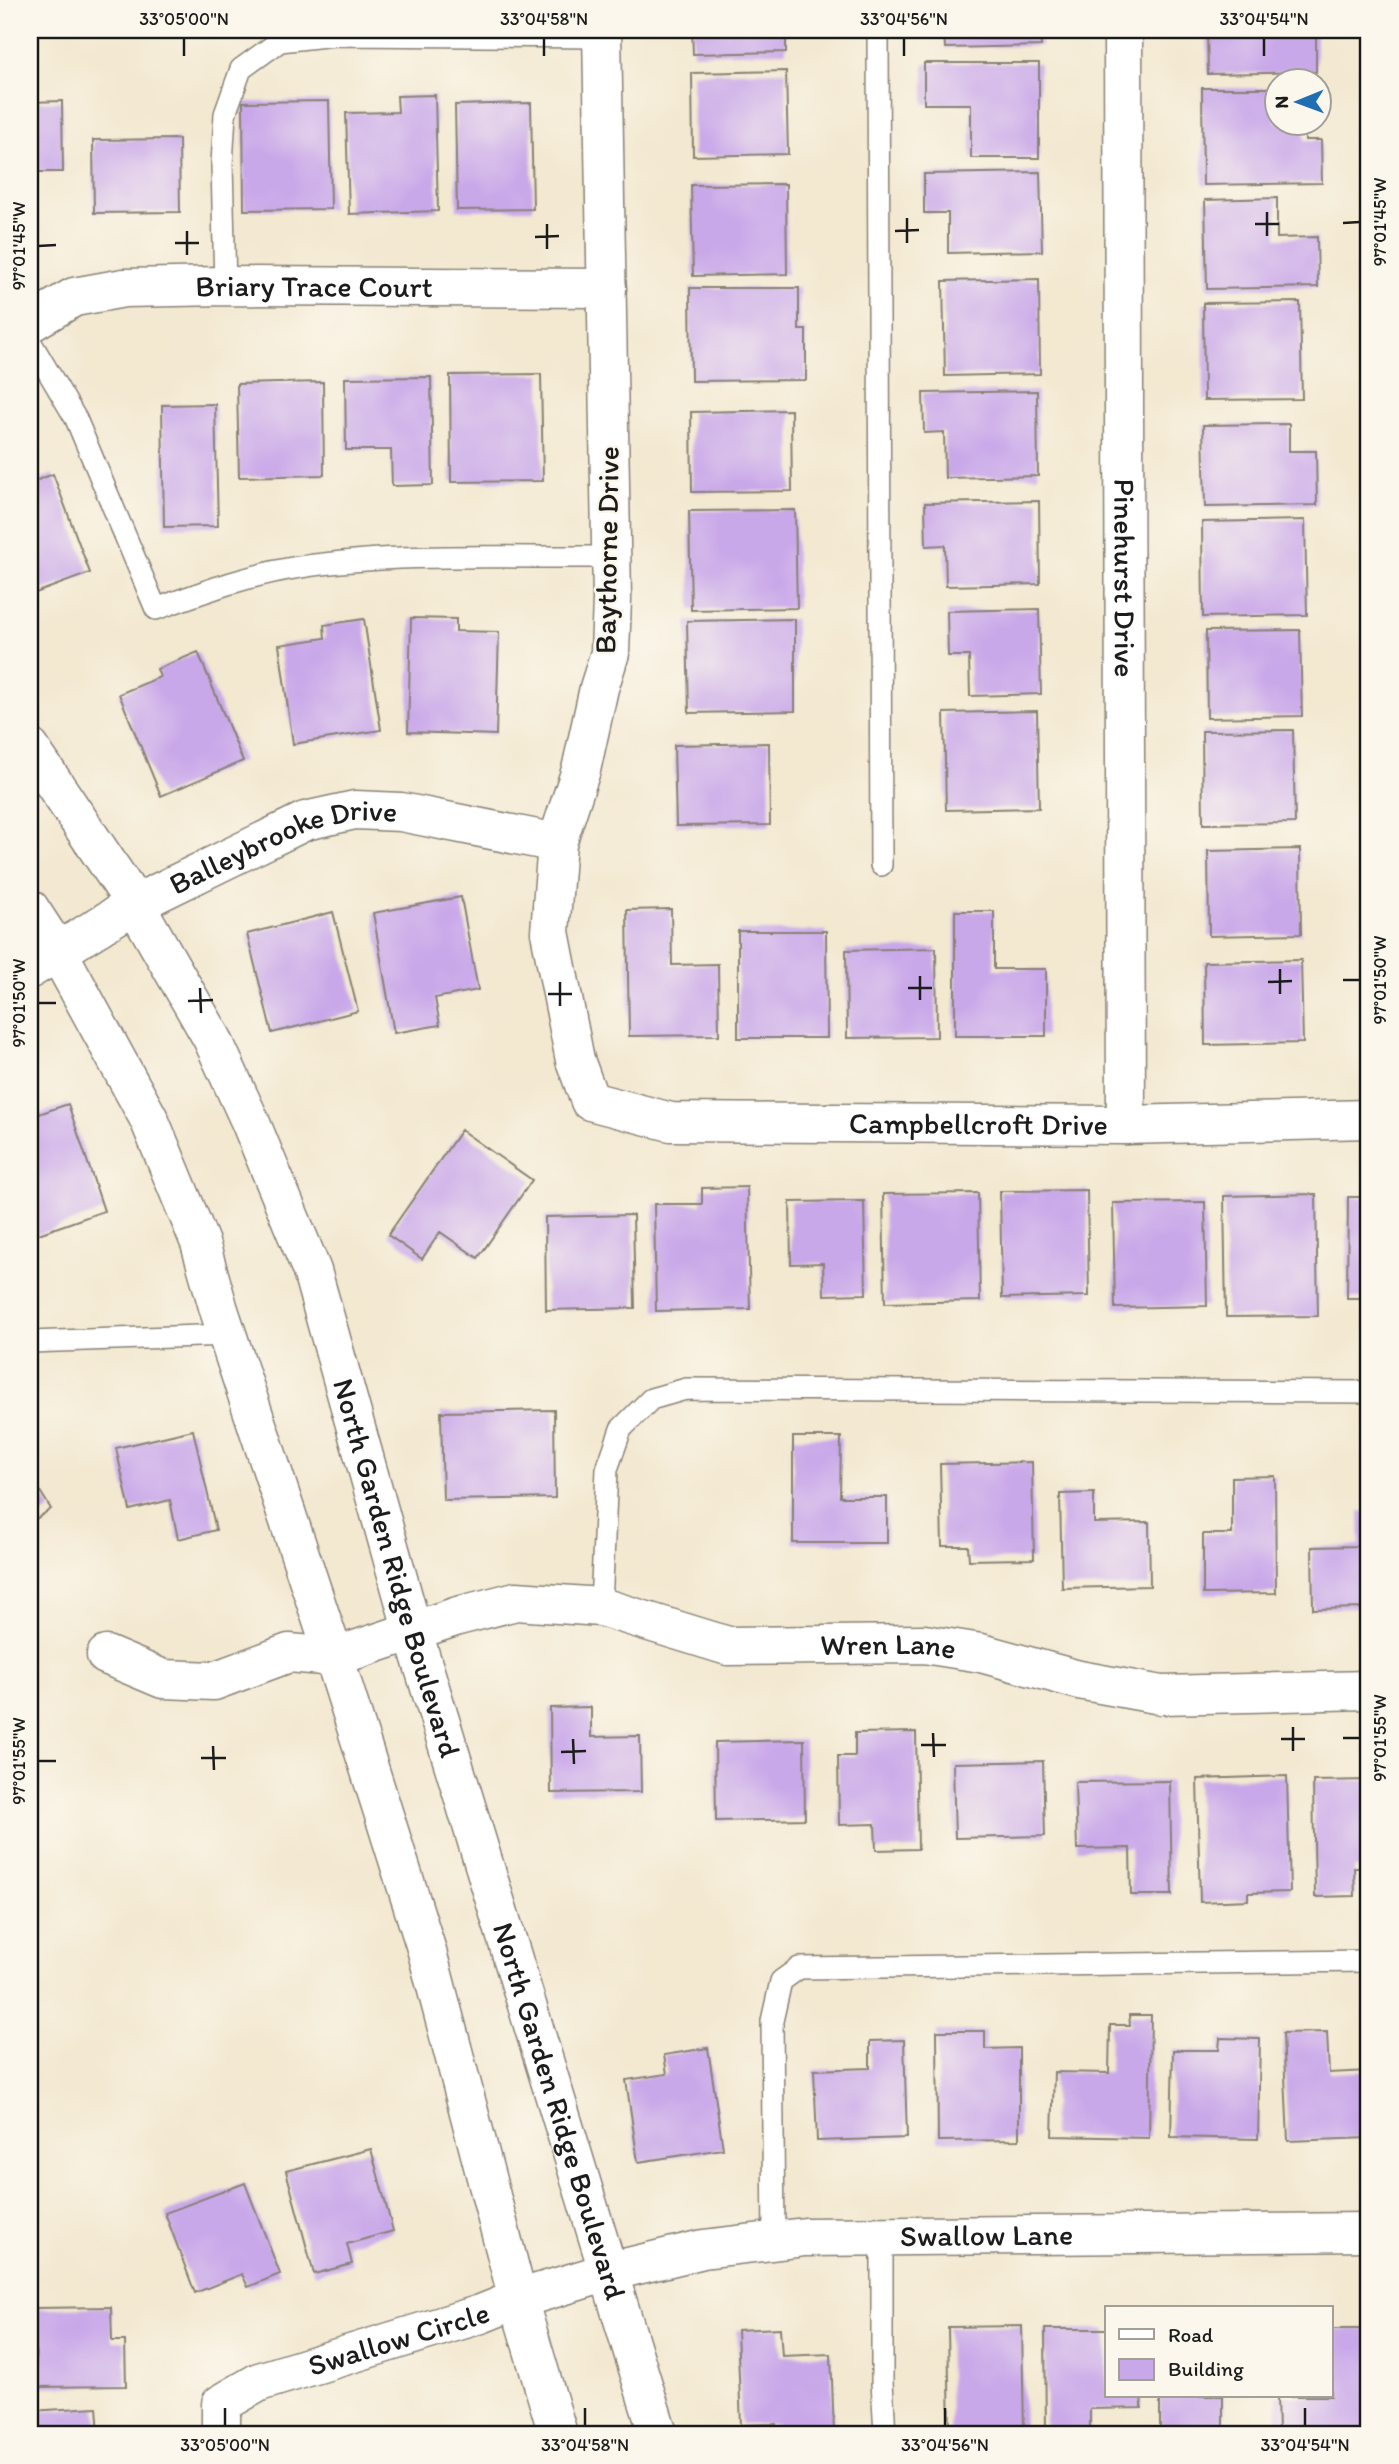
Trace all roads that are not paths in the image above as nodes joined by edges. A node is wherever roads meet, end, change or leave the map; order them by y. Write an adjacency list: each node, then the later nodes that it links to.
1 (878, 30): 11 (lane)
2 (1123, 30): 17 (street, Pinehurst Drive)
3 (602, 33): 4 (lane); 5 (street, Baythorne Drive)
4 (225, 286): 5 (street, Briary Trace Court); 6 (street, Briary Trace Court)
5 (607, 288): 8 (street, Baythorne Drive)
6 (30, 323)
7 (30, 341): 8 (lane)
8 (611, 557): 10 (street, Baythorne Drive)
9 (30, 748): 12 (street, North Garden Ridge Boulevard)
10 (558, 843): 12 (street, Balleybrooke Drive); 15 (street, Baythorne Drive)
11 (881, 865)
12 (135, 904): 14 (street, Balleybrooke Drive); 22 (street, North Garden Ridge Boulevard)
13 (30, 909): 14 (street)
14 (44, 960): 18 (street)
15 (590, 1101): 17 (street, Campbellcroft Drive)
16 (1369, 1119): 17 (street, Campbellcroft Drive)
17 (1126, 1125)
18 (228, 1335): 19 (lane); 24 (street)
19 (30, 1342)
20 (1369, 1392): 21 (lane)
21 (601, 1607): 22 (street, Wren Lane); 25 (street, Wren Lane)
22 (413, 1632): 24 (street, Wren Lane); 30 (street, North Garden Ridge Boulevard)
23 (106, 1655): 24 (street)
24 (334, 1657): 31 (street)
25 (1369, 1690)
26 (1369, 1961): 29 (lane)
27 (1369, 2232): 28 (street, Swallow Lane)
28 (882, 2236): 29 (street, Swallow Lane); 35 (lane)
29 (774, 2240): 30 (street, Swallow Lane)
30 (608, 2272): 31 (street, Swallow Circle); 34 (street, North Garden Ridge Boulevard)
31 (518, 2300): 32 (street, Swallow Circle); 33 (street)
32 (221, 2434)
33 (558, 2434)
34 (658, 2434)
35 (886, 2434)

